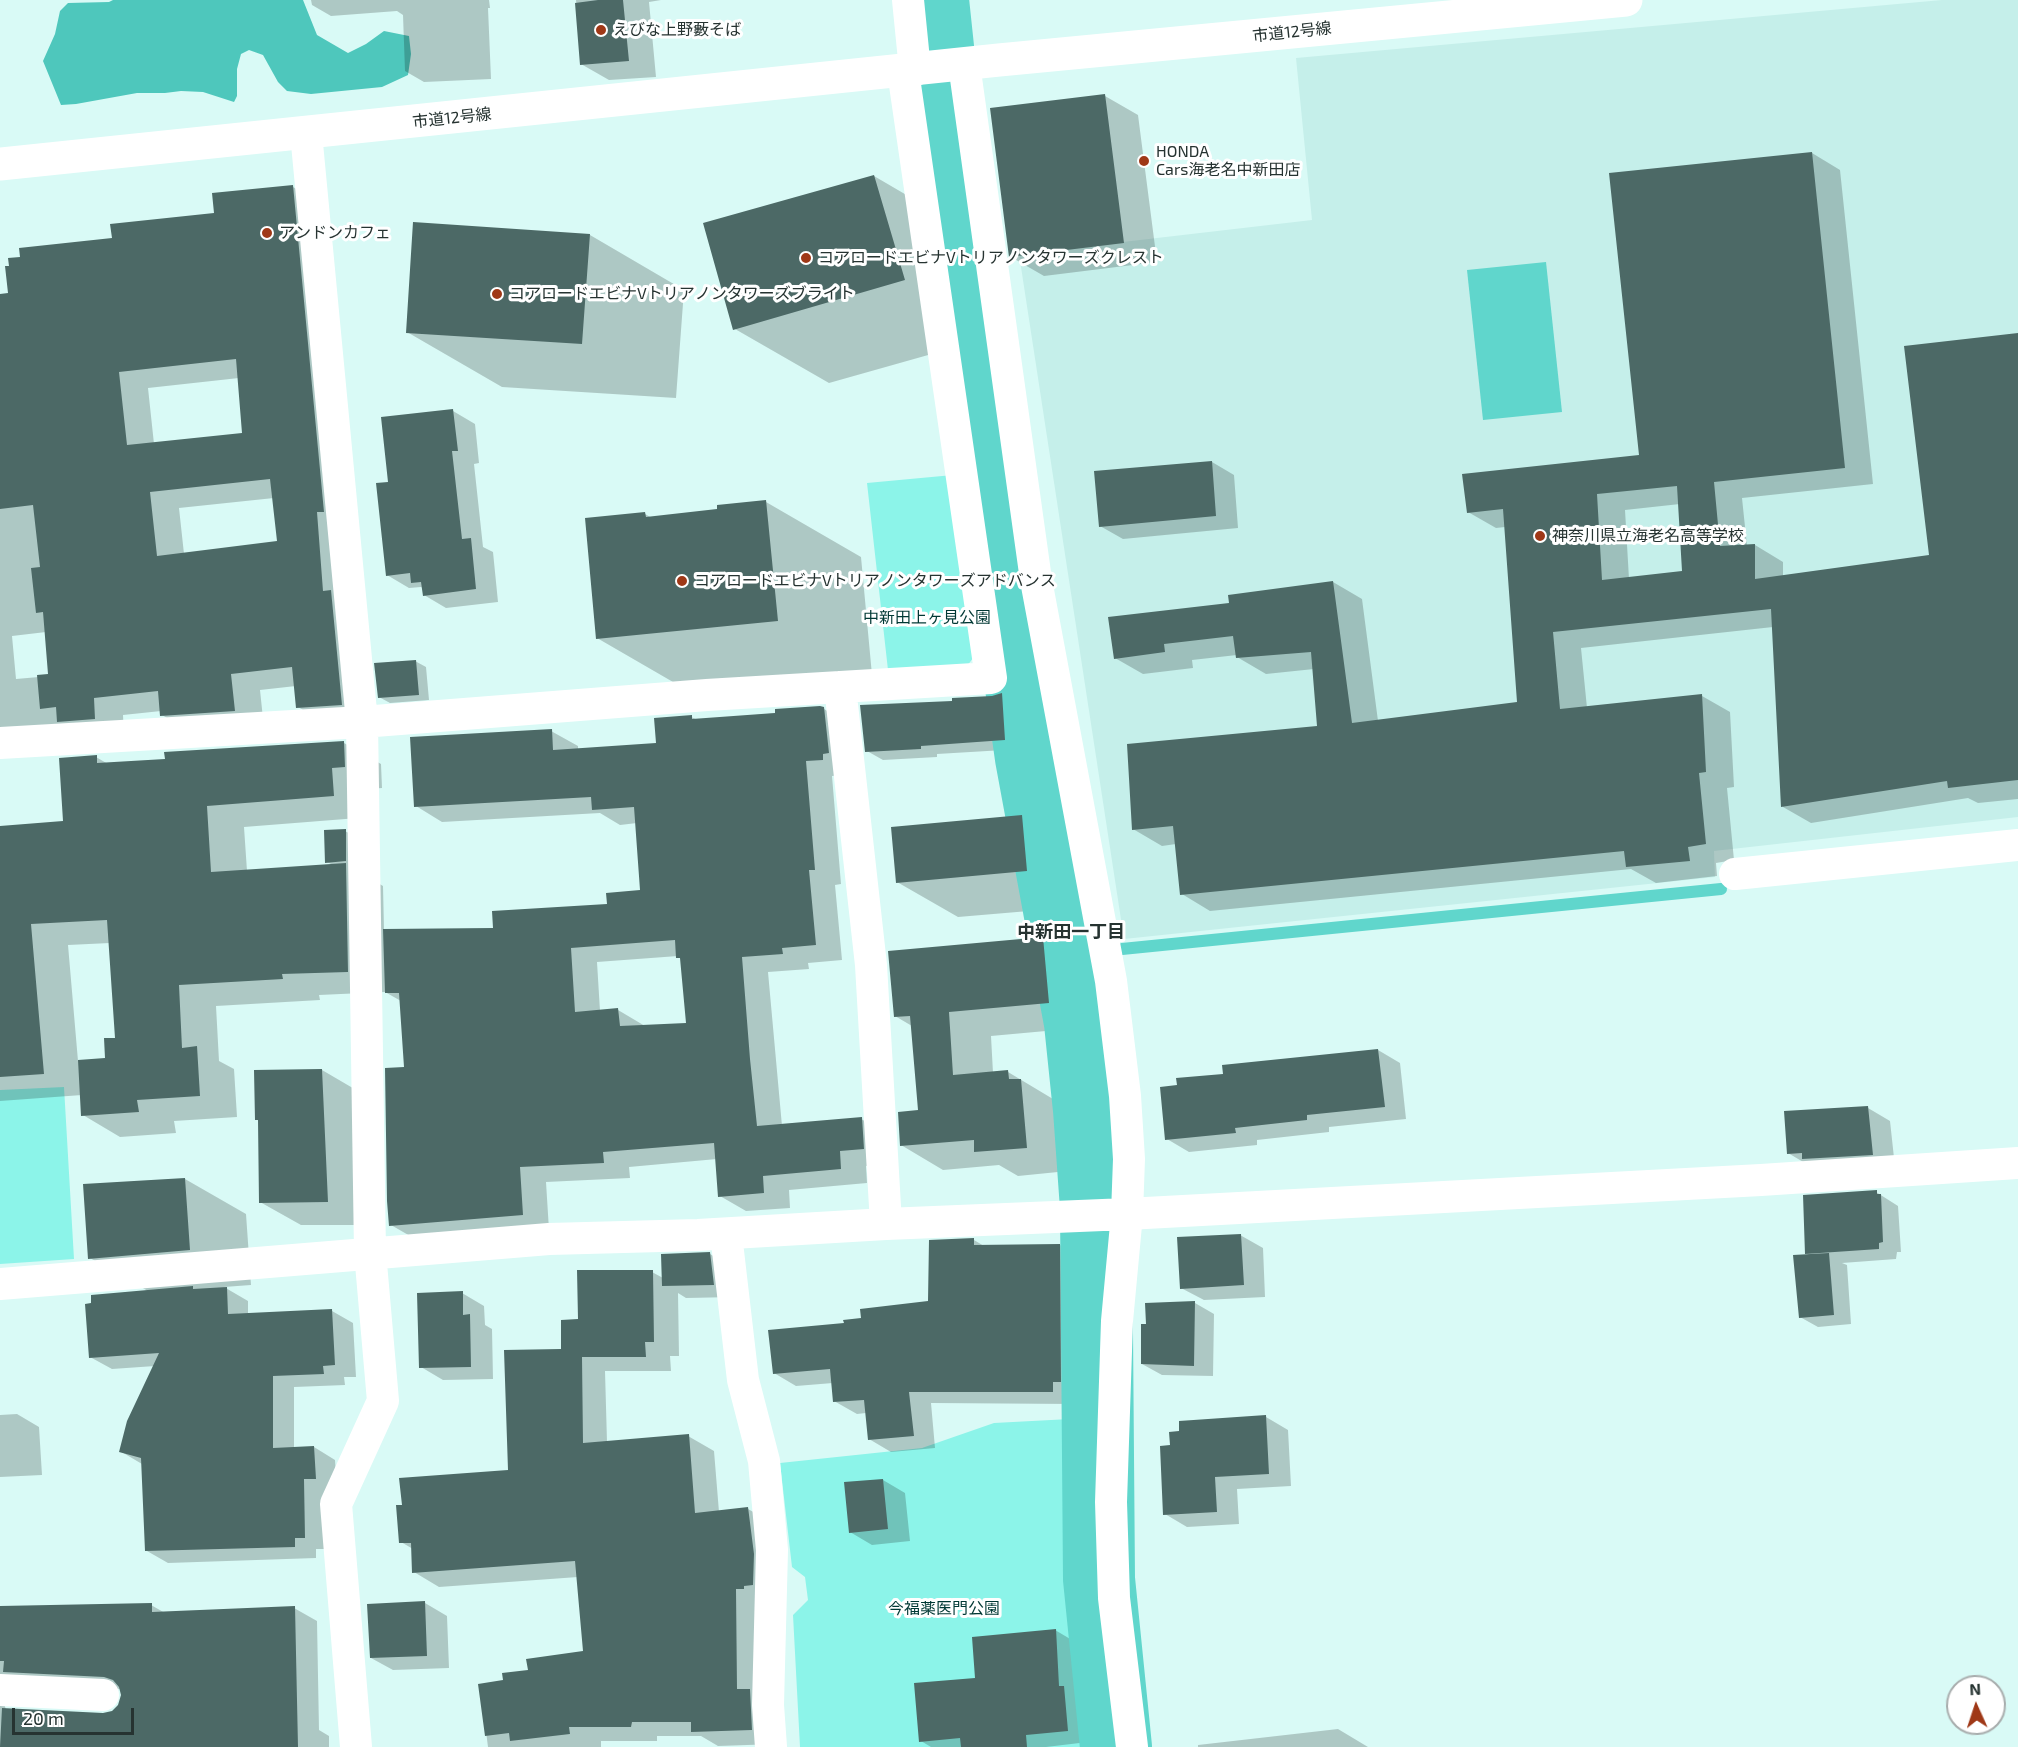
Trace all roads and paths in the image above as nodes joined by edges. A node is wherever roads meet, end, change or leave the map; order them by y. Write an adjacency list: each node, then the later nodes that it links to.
1 (908, 0): 4 (street)
2 (1626, 0): 3 (street, 市道12号線)
3 (961, 64): 4 (street, 市道12号線); 13 (street)
4 (914, 70): 5 (street, 市道12号線); 7 (street)
5 (306, 133): 6 (street, 市道12号線); 8 (street)
6 (0, 164)
7 (840, 687): 8 (street); 14 (street)
8 (362, 722): 9 (street); 16 (street)
9 (0, 743)
10 (2018, 845): 11 (street)
11 (1735, 874)
12 (2018, 1163): 13 (street)
13 (1117, 1214): 14 (street); 22 (street)
14 (886, 1224): 15 (street)
15 (726, 1234): 16 (street); 21 (street)
16 (370, 1252): 17 (street); 20 (street)
17 (0, 1284)
18 (0, 1690): 19 (street)
19 (103, 1695)
20 (356, 1747)
21 (771, 1747)
22 (1132, 1747)

